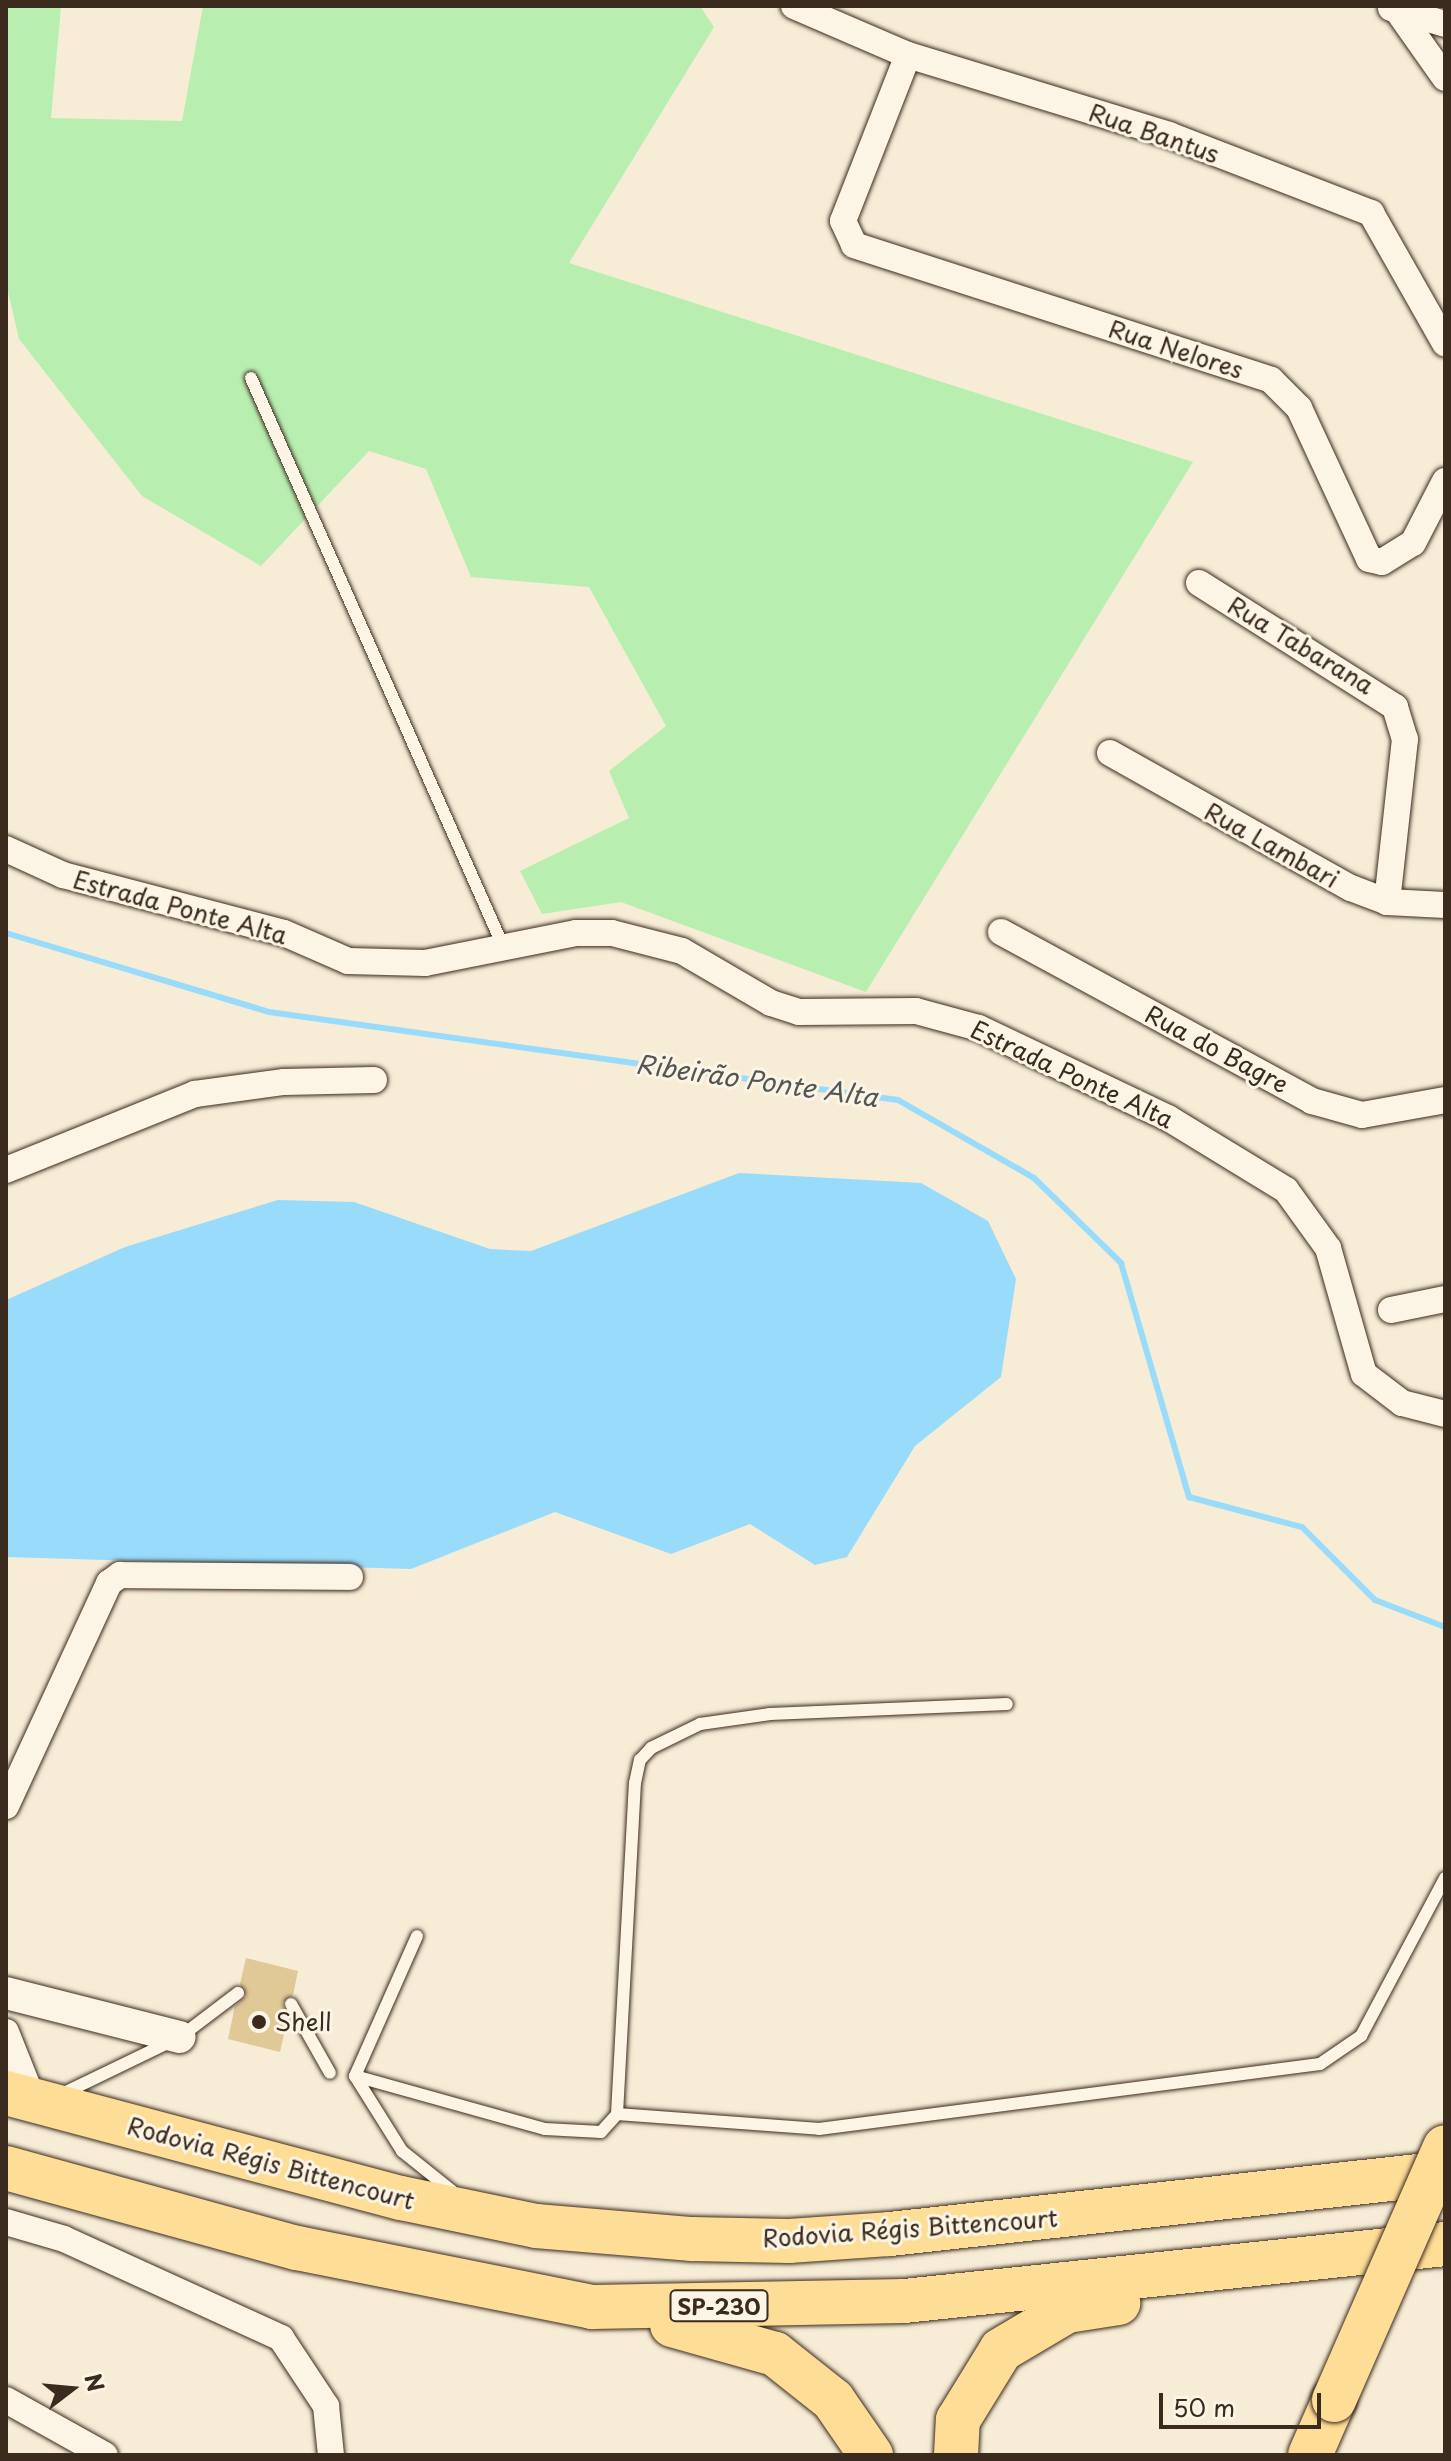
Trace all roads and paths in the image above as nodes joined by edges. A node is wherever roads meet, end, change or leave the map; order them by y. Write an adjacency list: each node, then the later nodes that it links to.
1 (794, 6): 4 (street, Rua Bantus)
2 (1391, 8): 3 (street); 5 (street)
3 (1445, 24)
4 (908, 55): 6 (street, Rua Bantus); 8 (street, Rua Nelores)
5 (1445, 78)
6 (1445, 343)
7 (251, 378): 15 (lane)
8 (1445, 481)
9 (1199, 583): 12 (street, Rua Tabarana)
10 (1110, 753): 12 (street, Rua Lambari)
11 (6, 849): 15 (street, Estrada Ponte Alta)
12 (1387, 902): 13 (street, Rua Lambari)
13 (1445, 905)
14 (1001, 932): 17 (street, Rua do Bagre)
15 (504, 948): 21 (street, Estrada Ponte Alta)
16 (374, 1080): 18 (street)
17 (1445, 1100)
18 (6, 1170)
19 (1445, 1299): 20 (street)
20 (1391, 1310)
21 (1445, 1414)
22 (350, 1577): 24 (street)
23 (1007, 1704): 35 (lane)
24 (9, 1794)
25 (1445, 1878): 35 (lane)
26 (417, 1936): 33 (lane)
27 (6, 1993): 31 (street)
28 (238, 1993): 31 (lane)
29 (291, 2004): 32 (lane)
30 (6, 2032): 34 (street)
31 (180, 2037): 34 (lane)
32 (330, 2073)
33 (355, 2076): 35 (lane); 41 (lane)
34 (29, 2099): 41 (highway, Rodovia Régis Bittencourt)
35 (617, 2114)
36 (1445, 2148): 39 (highway); 50 (highway, bridge)
37 (6, 2168): 44 (highway, SP-230)
38 (1445, 2173): 39 (highway, Rodovia Régis Bittencourt)
39 (1345, 2185): 41 (highway, Rodovia Régis Bittencourt)
40 (6, 2222): 47 (street)
41 (536, 2226)
42 (1445, 2244): 43 (highway, SP-230)
43 (1397, 2250): 44 (highway, SP-230); 49 (highway)
44 (592, 2307): 48 (highway)
45 (6, 2400): 46 (street)
46 (105, 2455)
47 (331, 2455)
48 (871, 2455)
49 (956, 2455)
50 (1310, 2455)

